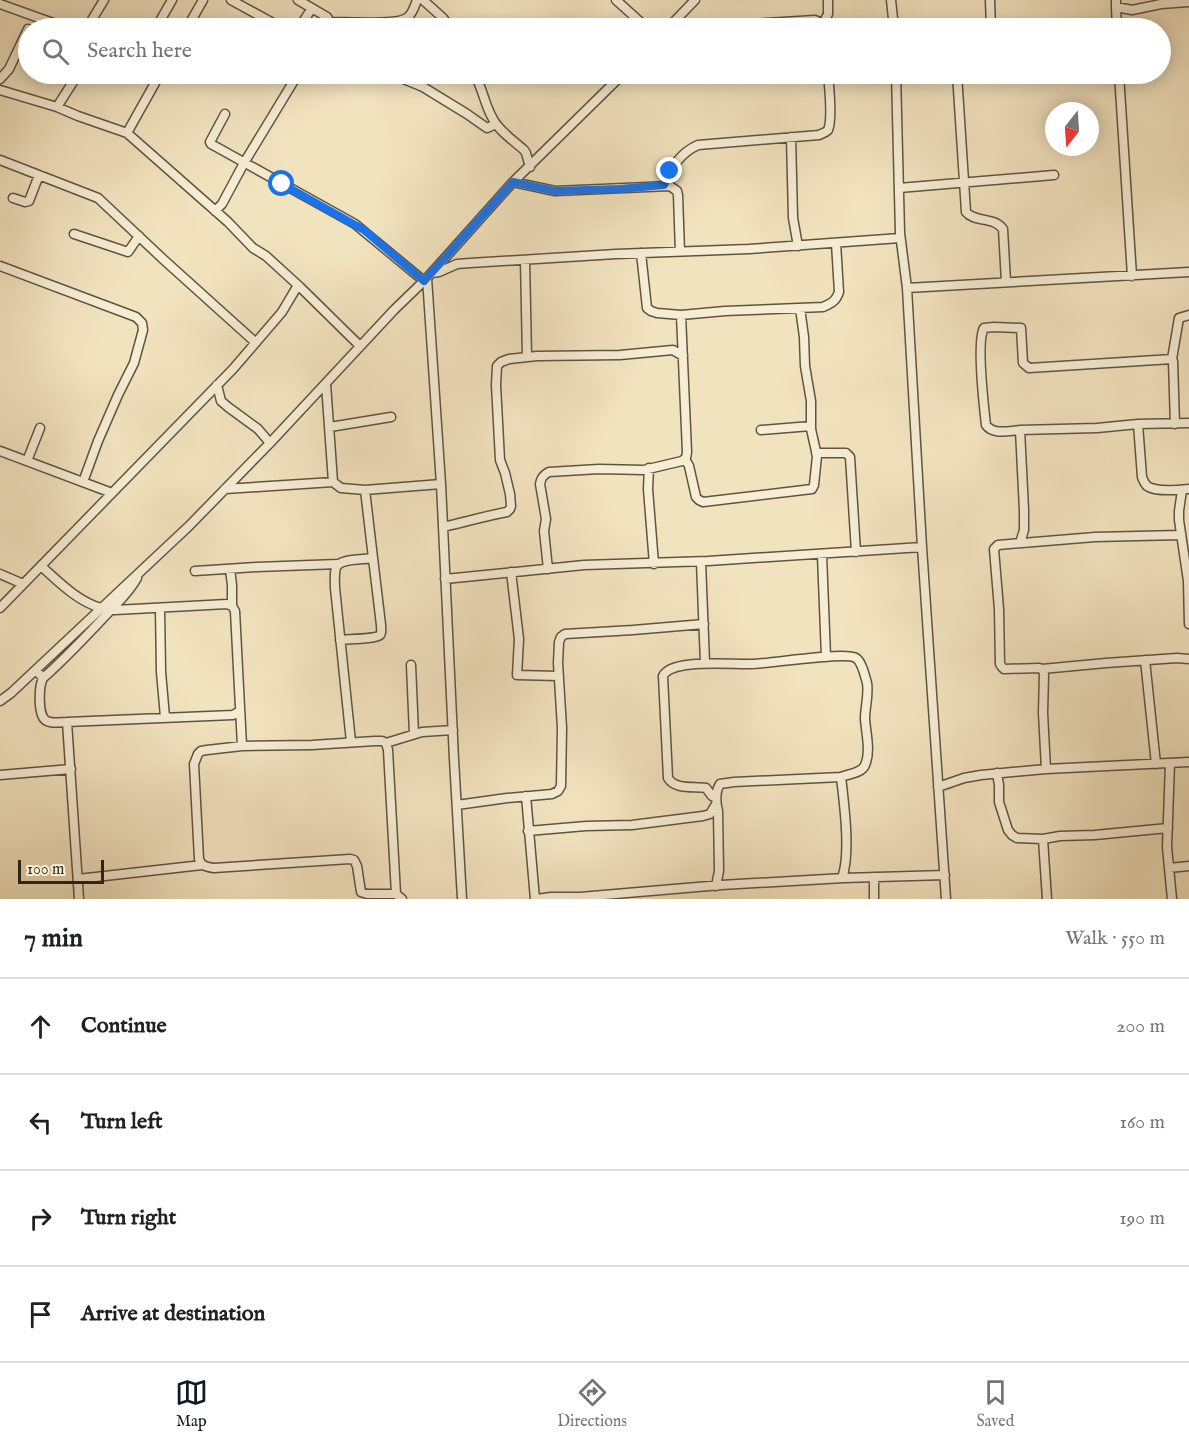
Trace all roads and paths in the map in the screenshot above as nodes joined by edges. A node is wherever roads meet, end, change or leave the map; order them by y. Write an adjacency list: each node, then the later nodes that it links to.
1 (104, 0): 19 (street)
2 (172, 0): 20 (street)
3 (231, 0): 22 (street)
4 (298, 0): 16 (street)
5 (417, 0): 25 (street)
6 (423, 0): 26 (street)
7 (616, 0): 27 (street)
8 (695, 0): 28 (street)
9 (828, 0): 29 (street)
10 (891, 0): 30 (street)
11 (990, 0): 31 (street)
12 (200, 1): 21 (street)
13 (1189, 2): 15 (street)
14 (0, 4): 17 (street)
15 (1116, 4)
16 (312, 8): 23 (street); 24 (street)
17 (34, 17): 18 (street)
18 (37, 18)
19 (93, 18)
20 (162, 18)
21 (192, 18)
22 (264, 18)
23 (306, 18)
24 (327, 18)
25 (408, 18)
26 (443, 18)
27 (635, 18)
28 (678, 18)
29 (827, 18)
30 (893, 18)
31 (991, 18)
32 (18, 51): 33 (street)
33 (0, 79)
34 (72, 84): 45 (street)
35 (154, 84): 48 (street)
36 (292, 84): 51 (street)
37 (416, 84): 47 (street)
38 (480, 84): 47 (street)
39 (613, 84): 52 (street)
40 (829, 84): 49 (street)
41 (896, 84): 58 (street)
42 (958, 84): 56 (street)
43 (1120, 84): 71 (street)
44 (0, 90): 45 (street)
45 (57, 107): 48 (street)
46 (225, 114): 51 (street)
47 (496, 124): 52 (street)
48 (127, 134): 60 (street)
49 (791, 137): 57 (street); 65 (street)
50 (0, 160): 53 (street)
51 (244, 164): 60 (street); 72 (street)
52 (530, 167): 55 (street)
53 (39, 175): 59 (street); 62 (street)
54 (1054, 175): 56 (street)
55 (513, 182): 57 (street); 72 (street)
56 (963, 183): 58 (street); 73 (street)
57 (664, 185): 66 (street)
58 (898, 188): 63 (street)
59 (13, 198)
60 (215, 211): 74 (street)
61 (74, 234): 62 (street)
62 (139, 236): 80 (street)
63 (900, 238): 64 (street); 75 (street)
64 (836, 243): 65 (street); 76 (street)
65 (798, 246): 66 (street)
66 (680, 252): 67 (street)
67 (641, 253): 68 (street); 77 (street)
68 (525, 260): 72 (street); 84 (street)
69 (0, 266): 103 (street)
70 (1189, 272): 71 (street)
71 (1132, 276): 73 (street)
72 (427, 277): 81 (street); 105 (street)
73 (1006, 282): 75 (street)
74 (298, 285): 80 (street); 81 (street)
75 (907, 288): 113 (street)
76 (800, 308): 77 (street); 92 (street)
77 (681, 315): 79 (street)
78 (1189, 315): 85 (street)
79 (682, 338): 82 (street); 83 (street)
80 (255, 342): 87 (street)
81 (360, 346): 86 (street)
82 (673, 350): 83 (street); 84 (street)
83 (683, 356): 100 (street)
84 (527, 357): 110 (street)
85 (1172, 359): 91 (street); 96 (street)
86 (326, 384): 93 (street); 97 (street)
87 (216, 386): 97 (street); 109 (street)
88 (391, 417): 93 (street)
89 (1189, 423): 91 (street)
90 (1138, 424): 91 (street); 96 (street); 107 (street)
91 (1175, 424)
92 (811, 426): 95 (street); 99 (street)
93 (330, 427): 104 (street)
94 (40, 428): 101 (street)
95 (761, 430)
96 (1020, 430): 112 (street)
97 (270, 443): 106 (street)
98 (0, 451): 101 (street)
99 (816, 453): 100 (street); 114 (street)
100 (685, 459): 102 (street)
101 (27, 461): 103 (street)
102 (649, 468): 119 (street); 122 (street)
103 (83, 482): 109 (street)
104 (333, 482): 106 (street); 108 (street)
105 (441, 484): 108 (street); 110 (street)
106 (225, 489): 124 (street)
107 (1185, 489): 111 (street)
108 (365, 490): 116 (street)
109 (112, 493): 120 (street)
110 (443, 527): 127 (street)
111 (1180, 535): 112 (street); 135 (street)
112 (1020, 543): 142 (street)
113 (922, 547): 114 (street); 163 (street)
114 (856, 552): 115 (street)
115 (822, 555): 117 (street); 137 (street)
116 (373, 558): 118 (street); 136 (street)
117 (701, 562): 119 (street); 134 (street)
118 (338, 564): 121 (street); 136 (street)
119 (654, 564): 122 (street)
120 (41, 566): 128 (street); 131 (street)
121 (230, 569): 123 (street); 129 (street)
122 (548, 569): 125 (street)
123 (195, 571)
124 (140, 572): 131 (street); 133 (street)
125 (511, 572): 127 (street); 144 (street)
126 (0, 574): 128 (street)
127 (446, 579): 150 (street)
128 (23, 584): 130 (street)
129 (232, 606): 132 (street); 147 (street)
130 (0, 608)
131 (101, 608): 133 (street); 143 (street)
132 (160, 608): 133 (street); 148 (street)
133 (111, 610): 145 (street)
134 (704, 624): 140 (street); 144 (street)
135 (1189, 624)
136 (340, 640): 152 (street)
137 (826, 657): 140 (street); 162 (street)
138 (1189, 659): 139 (street)
139 (1145, 660): 142 (street); 157 (street)
140 (705, 663): 165 (street)
141 (411, 665): 151 (street)
142 (1042, 669): 159 (street)
143 (36, 670): 145 (street); 146 (street)
144 (559, 676): 164 (street)
145 (43, 678): 149 (street)
146 (0, 701)
147 (236, 713): 148 (street); 154 (street)
148 (165, 717): 149 (street)
149 (67, 722): 158 (street)
150 (453, 730): 151 (street); 166 (street)
151 (414, 734): 153 (street)
152 (351, 742): 153 (street); 154 (street)
153 (386, 743): 180 (street)
154 (242, 746): 170 (street)
155 (1189, 762): 156 (street)
156 (1170, 763): 157 (street); 167 (street)
157 (1156, 764): 159 (street)
158 (71, 769): 161 (street); 176 (street)
159 (1046, 769): 160 (street)
160 (997, 773): 163 (street); 169 (street)
161 (0, 775)
162 (841, 777): 165 (street); 175 (street)
163 (938, 787): 173 (street)
164 (526, 796): 166 (street); 168 (street)
165 (716, 801): 168 (street); 177 (street)
166 (457, 805): 183 (street)
167 (1168, 828): 169 (street); 172 (street)
168 (528, 831): 184 (street)
169 (1043, 838): 187 (street)
170 (202, 865): 176 (street); 179 (street)
171 (1189, 866): 172 (street)
172 (1168, 868): 188 (street)
173 (945, 875): 174 (street); 186 (street)
174 (874, 877): 175 (street); 185 (street)
175 (843, 878): 177 (street)
176 (78, 879): 182 (street)
177 (716, 886): 178 (street)
178 (669, 895): 181 (street)
179 (360, 896): 180 (street)
180 (399, 896)
181 (551, 898): 184 (street)
182 (79, 899)
183 (462, 899)
184 (536, 899)
185 (874, 899)
186 (946, 899)
187 (1047, 899)
188 (1172, 899)

